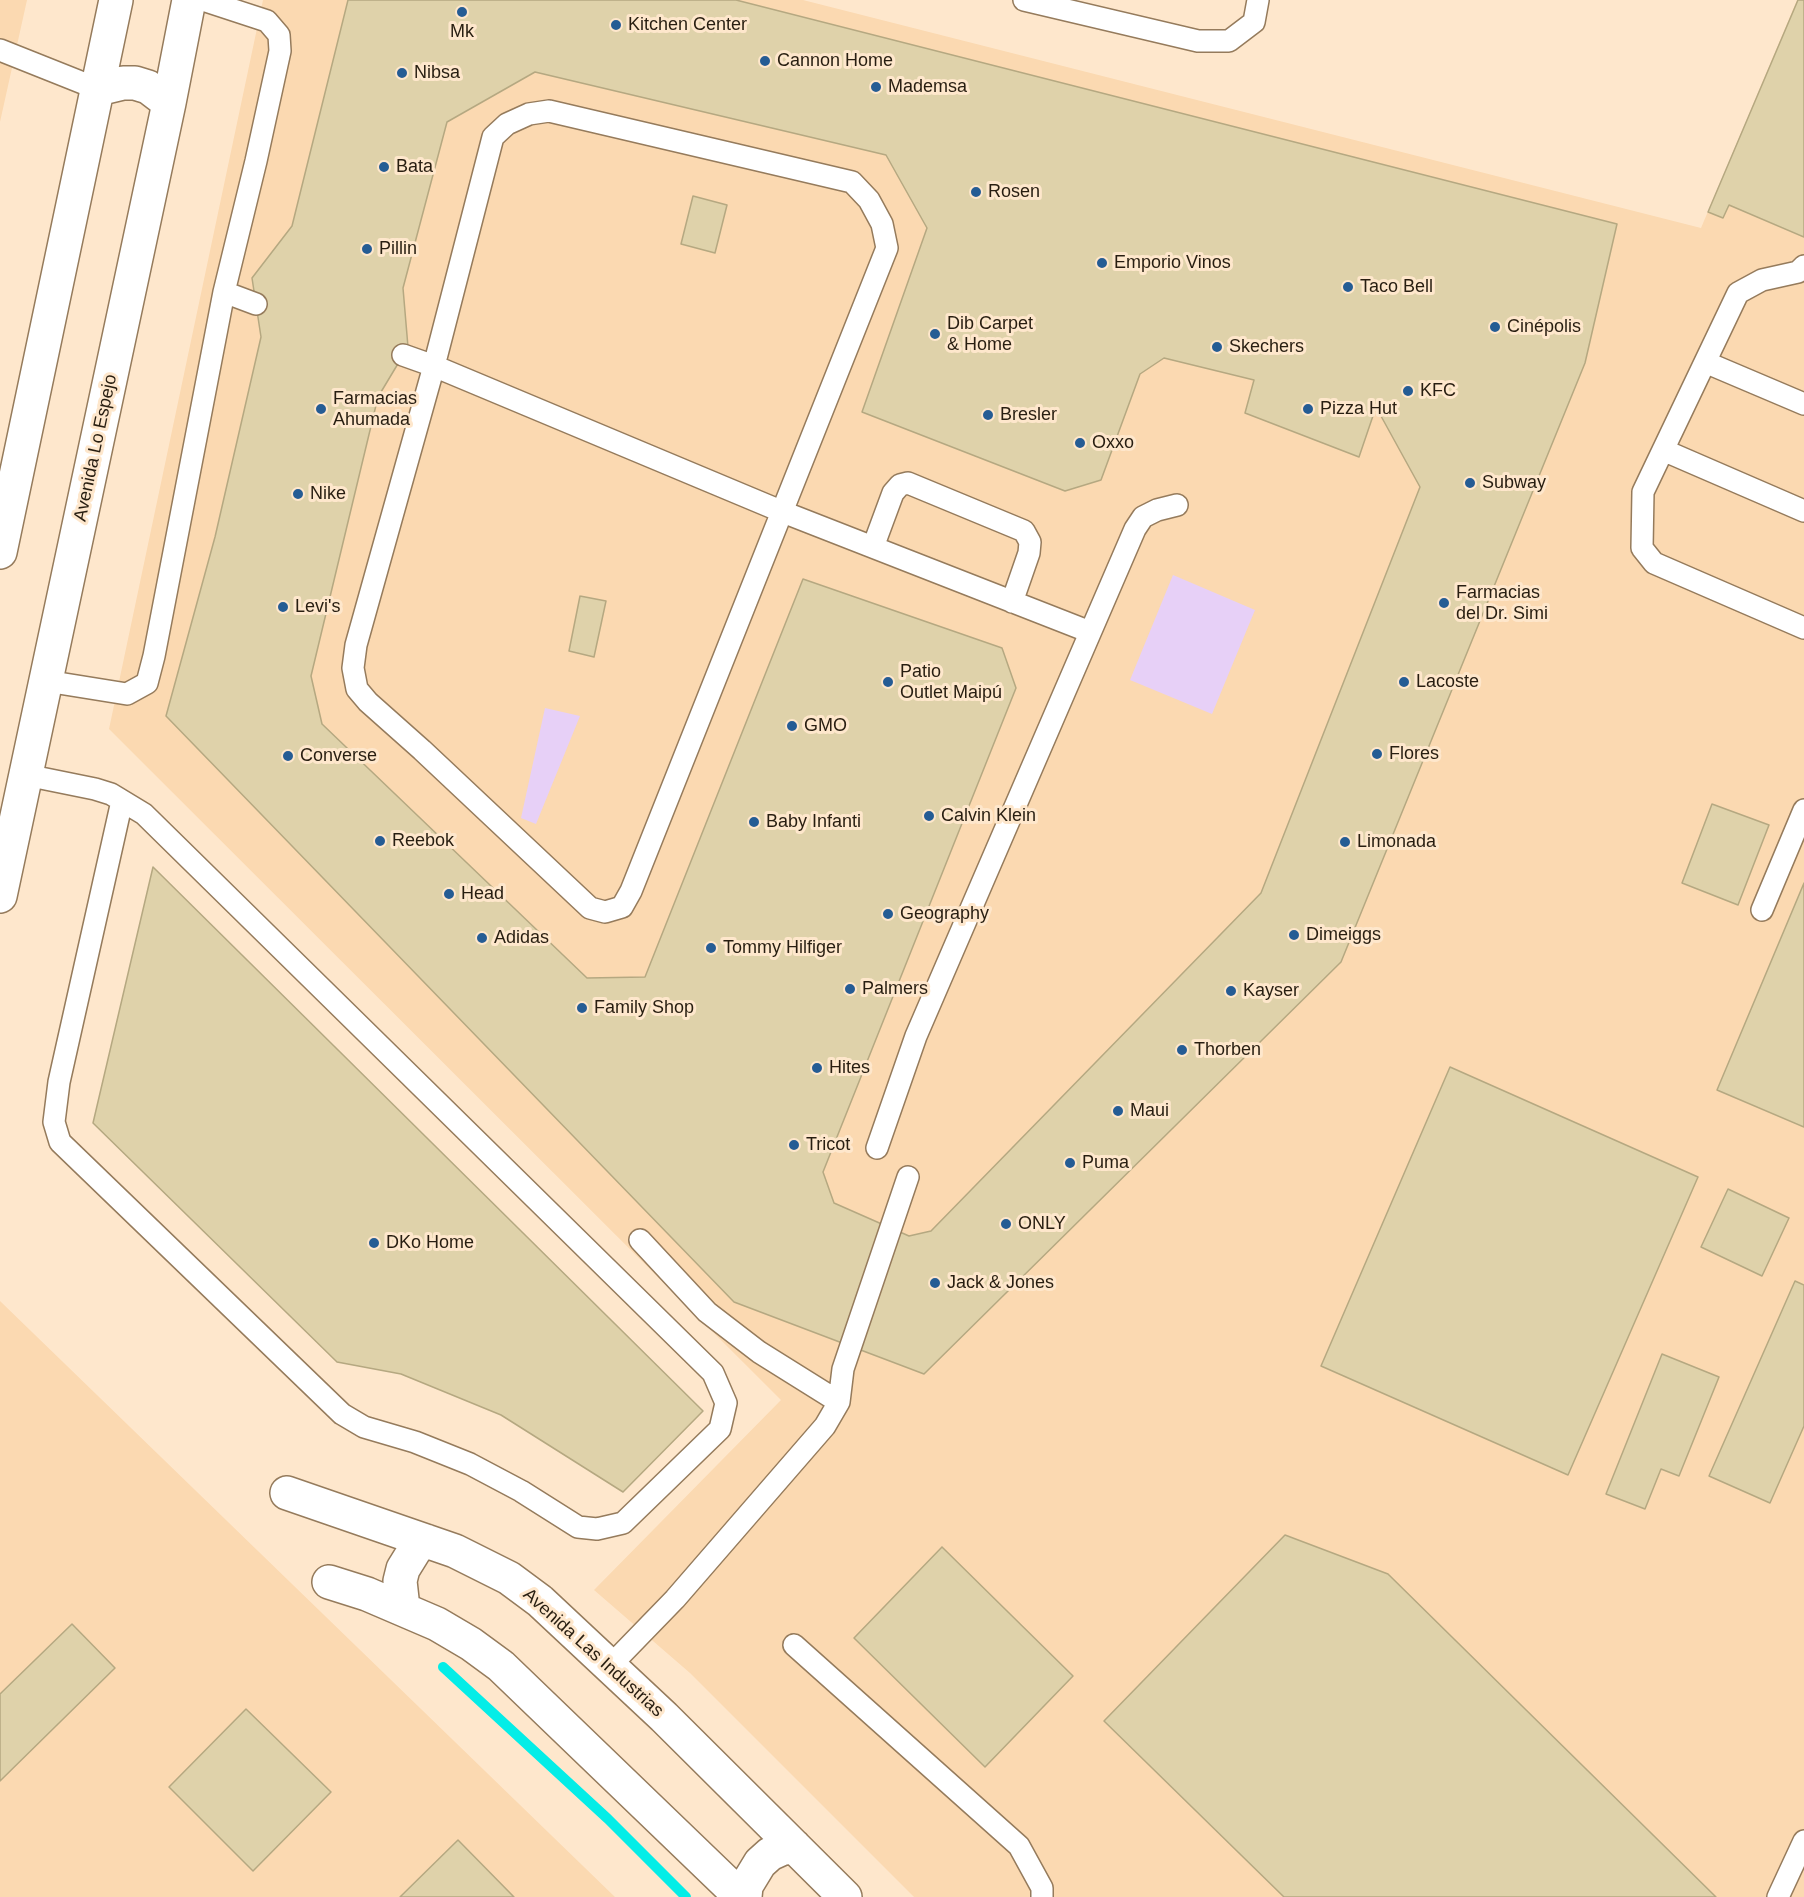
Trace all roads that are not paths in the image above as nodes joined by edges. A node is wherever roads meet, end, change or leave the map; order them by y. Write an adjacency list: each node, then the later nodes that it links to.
1 (116, 0): 7 (main road)
2 (189, 0): 8 (main road, Avenida Lo Espejo)
3 (203, 0): 10 (lane)
4 (1024, 0): 5 (lane)
5 (1258, 0)
6 (0, 50): 7 (lane)
7 (98, 89): 8 (main road); 21 (main road)
8 (169, 103): 25 (main road, Avenida Lo Espejo)
9 (1802, 271): 13 (lane)
10 (224, 292): 11 (lane); 25 (lane)
11 (256, 304)
12 (403, 355): 14 (lane)
13 (1705, 362): 15 (lane); 16 (lane)
14 (434, 366): 19 (lane); 19 (lane); 19 (lane)
15 (1804, 404)
16 (1663, 450): 18 (lane); 23 (lane)
17 (1177, 505): 24 (lane)
18 (1804, 511)
19 (783, 512): 20 (lane)
20 (873, 547): 22 (lane); 22 (lane)
21 (0, 552)
22 (1012, 602): 24 (lane)
23 (1804, 628)
24 (1090, 632): 32 (lane)
25 (46, 681): 26 (main road, Avenida Lo Espejo)
26 (27, 775): 27 (lane); 29 (main road, Avenida Lo Espejo)
27 (122, 801): 27 (lane)
28 (1804, 810): 31 (lane)
29 (10, 813): 30 (main road, Avenida Lo Espejo)
30 (0, 896)
31 (1762, 910)
32 (877, 1148)
33 (908, 1177): 35 (lane)
34 (640, 1240): 35 (lane)
35 (839, 1402): 41 (lane)
36 (287, 1493): 37 (main road, Avenida Las Industrias)
37 (426, 1541): 39 (main road); 41 (main road, Avenida Las Industrias)
38 (329, 1582): 39 (main road)
39 (403, 1608): 44 (main road)
40 (794, 1645): 46 (lane)
41 (610, 1666): 43 (main road, Avenida Las Industrias)
42 (1804, 1841): 47 (lane)
43 (794, 1846): 44 (main road); 45 (main road, Avenida Las Industrias)
44 (743, 1897)
45 (845, 1897)
46 (1042, 1897)
47 (1778, 1897)

